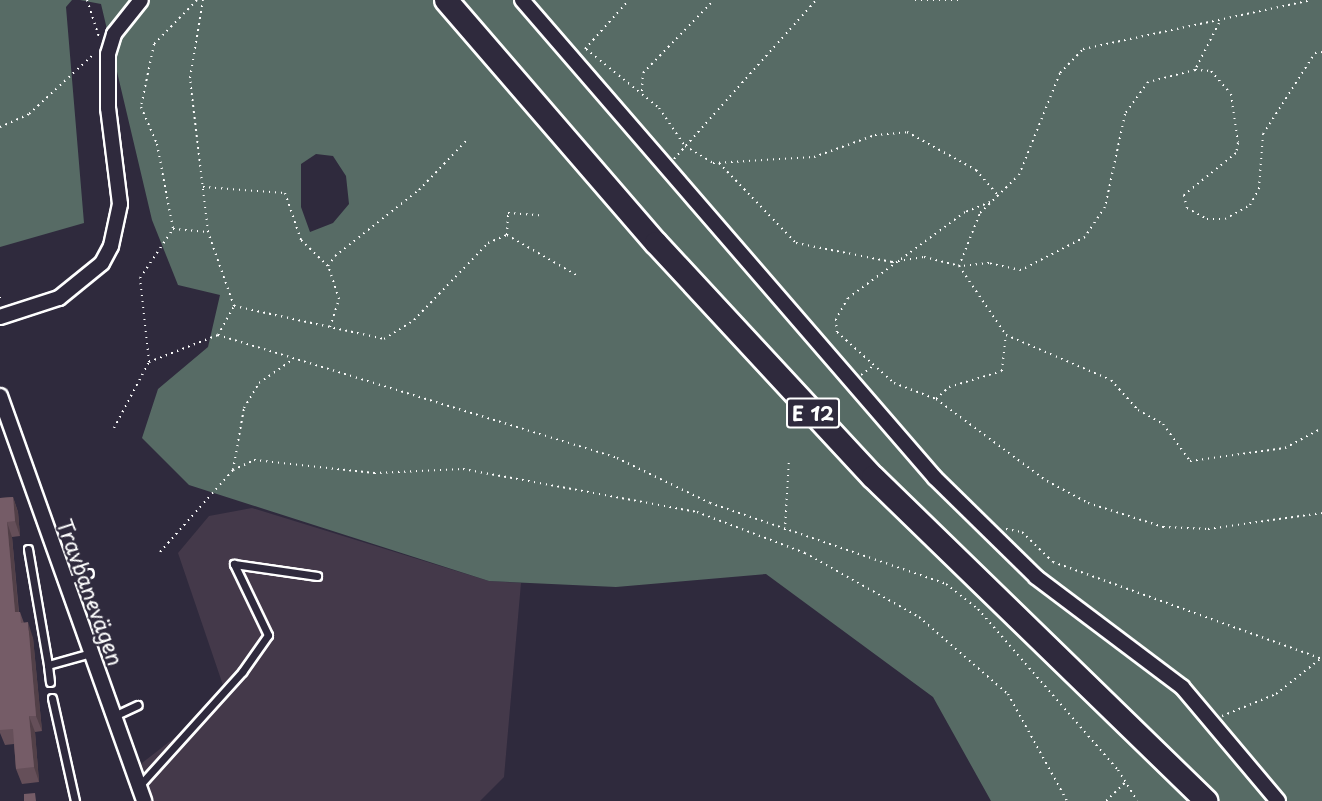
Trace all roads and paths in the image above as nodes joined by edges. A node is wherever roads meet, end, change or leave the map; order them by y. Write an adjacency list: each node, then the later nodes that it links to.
1 (87, 0): 18 (path)
2 (141, 0): 35 (street)
3 (197, 0): 27 (path)
4 (203, 0): 23 (path)
5 (430, 0): 70 (highway, E 12)
6 (446, 0): 71 (highway, E 12)
7 (522, 0): 22 (street)
8 (629, 0): 17 (path)
9 (714, 0): 17 (path)
10 (816, 0): 20 (path)
11 (915, 0): 12 (path)
12 (959, 0)
13 (1312, 0): 14 (path)
14 (1219, 22): 16 (path); 24 (path)
15 (1322, 52): 16 (path)
16 (1195, 70): 32 (path)
17 (642, 92): 20 (path)
18 (0, 127)
19 (466, 141): 31 (path)
20 (686, 146): 21 (path); 22 (path)
21 (719, 163): 24 (path); 30 (path)
22 (667, 167): 48 (street)
23 (203, 187): 28 (path); 31 (path)
24 (998, 196): 25 (path)
25 (993, 201): 30 (path); 32 (path)
26 (539, 215): 29 (path)
27 (173, 229): 28 (path); 40 (path)
28 (208, 232): 34 (path)
29 (507, 235): 33 (path); 36 (path)
30 (892, 262): 32 (path); 42 (path)
31 (328, 266): 36 (path)
32 (959, 266): 38 (path)
33 (578, 276)
34 (234, 306): 36 (path); 37 (path)
35 (0, 317)
36 (330, 327)
37 (218, 335): 39 (path); 40 (path)
38 (1006, 335): 42 (path); 44 (path)
39 (294, 359): 46 (path); 49 (path)
40 (149, 362): 43 (path)
41 (0, 396): 54 (street, Travbanevägen)
42 (936, 399): 47 (path)
43 (114, 428)
44 (1322, 428)
45 (789, 459): 49 (path)
46 (233, 470): 51 (path); 67 (path)
47 (1322, 513)
48 (983, 529): 56 (path); 62 (street)
49 (785, 530): 63 (path)
50 (28, 549): 57 (lane)
51 (159, 552)
52 (89, 573): 54 (lane)
53 (317, 576): 64 (lane)
54 (65, 581): 55 (street, Travbanevägen)
55 (91, 653): 57 (lane); 61 (street, Travbanevägen)
56 (1322, 658): 62 (path)
57 (48, 665): 58 (lane)
58 (50, 682)
59 (52, 698): 65 (lane)
60 (138, 705): 61 (lane)
61 (114, 717): 64 (street, Travbanevägen)
62 (1210, 721): 72 (street)
63 (1126, 782): 68 (path); 69 (path)
64 (139, 786): 66 (street, Travbanevägen)
65 (75, 801)
66 (144, 801)
67 (1067, 801)
68 (1106, 801)
69 (1137, 801)
70 (1187, 801)
71 (1206, 801)
72 (1278, 801)

